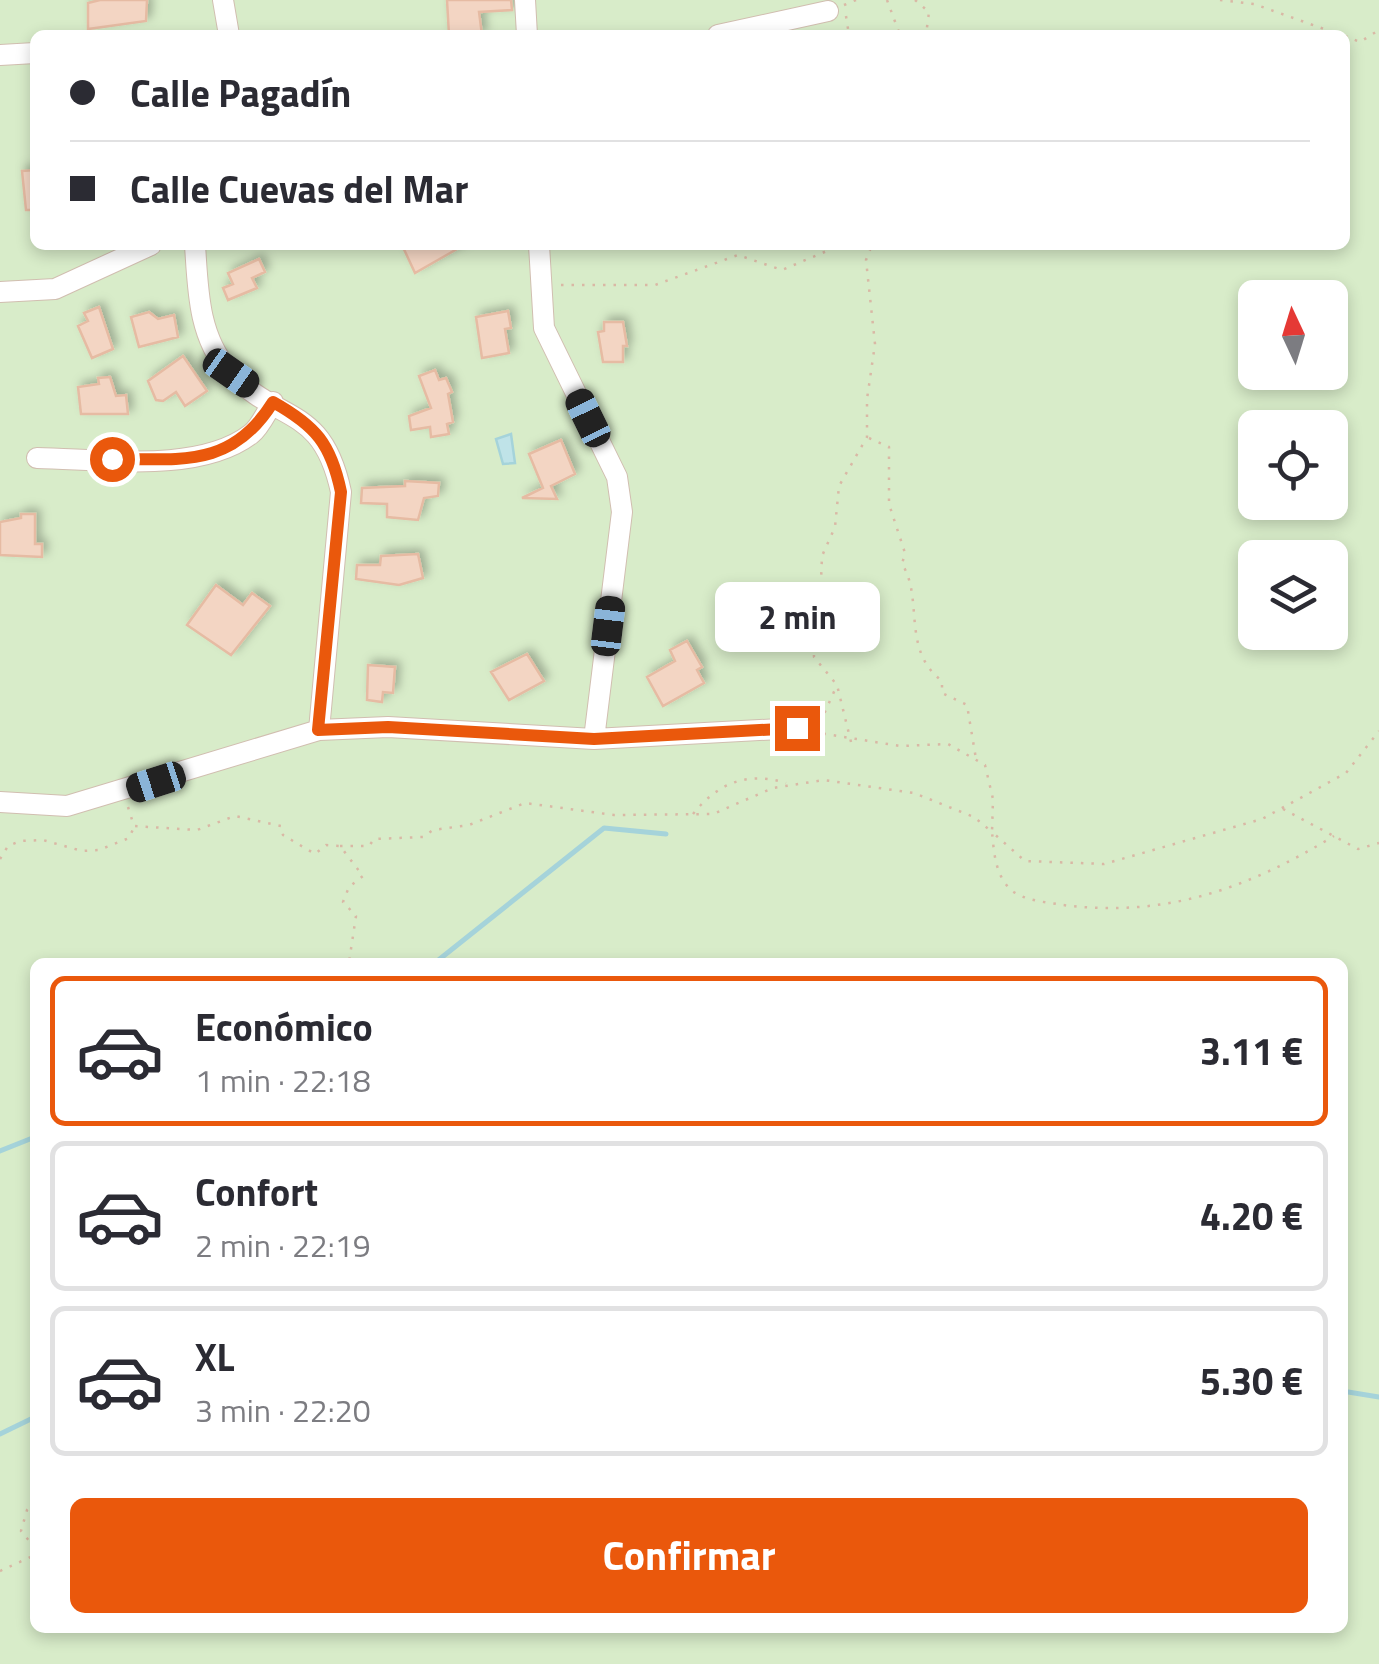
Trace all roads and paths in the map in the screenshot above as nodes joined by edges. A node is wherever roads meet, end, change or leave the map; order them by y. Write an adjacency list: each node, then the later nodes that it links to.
1 (223, 0): 7 (street)
2 (525, 0): 8 (street)
3 (887, 0): 11 (path)
4 (915, 0): 12 (path)
5 (1220, 0): 13 (path)
6 (837, 5): 9 (street); 10 (path)
7 (228, 30)
8 (526, 30)
9 (738, 30)
10 (847, 30)
11 (898, 30)
12 (927, 30)
13 (1326, 30)
14 (1379, 30): 15 (path)
15 (1350, 38)
16 (30, 53): 17 (street)
17 (0, 55)
18 (139, 250): 24 (street)
19 (195, 250): 25 (street)
20 (539, 250): 23 (street)
21 (829, 250): 23 (path)
22 (870, 250): 26 (path)
23 (541, 286): 32 (street)
24 (0, 292)
25 (273, 402): 27 (street); 29 (street)
26 (868, 437): 28 (path); 34 (path)
27 (36, 458)
28 (837, 685): 30 (path); 33 (path)
29 (318, 730): 32 (street); 36 (street)
30 (806, 731): 32 (street); 33 (path)
31 (1379, 732): 38 (path)
32 (594, 739)
33 (852, 742): 34 (path)
34 (976, 760): 41 (path)
35 (791, 784): 39 (path); 39 (path); 41 (path)
36 (124, 792): 37 (street); 40 (path)
37 (0, 802)
38 (1282, 808): 41 (path); 42 (path)
39 (692, 816): 44 (path)
40 (134, 826): 44 (path); 45 (path)
41 (992, 832): 42 (path)
42 (1334, 836): 43 (path)
43 (1379, 843)
44 (340, 846): 46 (path)
45 (0, 860)
46 (350, 958)
47 (30, 1506): 48 (path)
48 (30, 1542)
49 (30, 1556): 50 (path)
50 (0, 1571)

